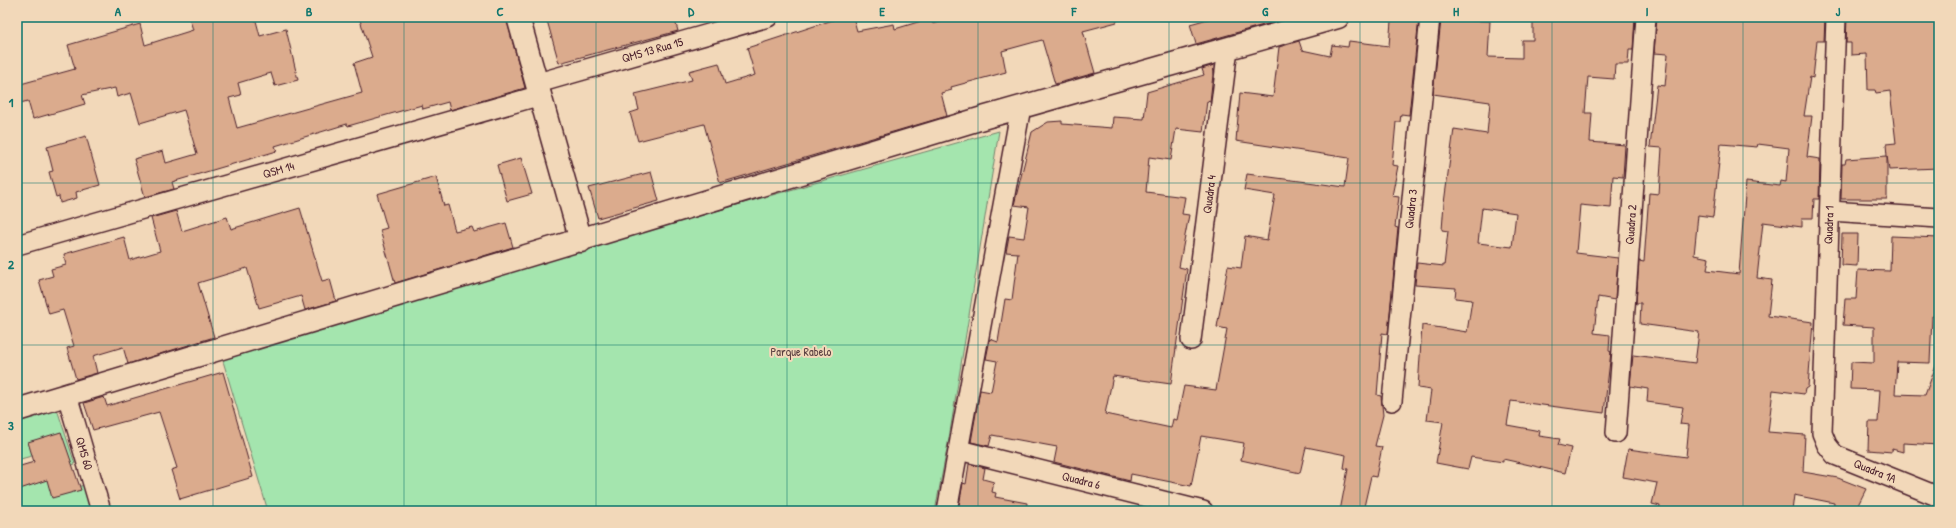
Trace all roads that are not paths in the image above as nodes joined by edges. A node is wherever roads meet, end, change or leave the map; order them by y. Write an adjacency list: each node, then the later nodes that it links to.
1 (518, 17): 8 (street)
2 (768, 17): 8 (street, QMS 13 Rua 15)
3 (1338, 17): 7 (street)
4 (1430, 17): 16 (street, Quadra 3)
5 (1646, 17): 18 (street, Quadra 2)
6 (1836, 17): 10 (street, Quadra 1)
7 (1228, 48): 9 (street); 14 (street, Quadra 4)
8 (539, 89): 12 (street); 13 (street, QSM 14)
9 (1021, 107): 12 (street); 20 (street)
10 (1830, 211): 11 (street); 19 (street, Quadra 1)
11 (1939, 218)
12 (581, 241): 15 (street)
13 (17, 245)
14 (1191, 340)
15 (67, 395): 17 (street); 22 (street, QMS 60)
16 (1392, 402)
17 (17, 410)
18 (1616, 433)
19 (1822, 433): 21 (street, Quadra 1A)
20 (959, 450): 23 (street); 24 (street, Quadra 6)
21 (1939, 497)
22 (101, 511)
23 (947, 511)
24 (1203, 511)

